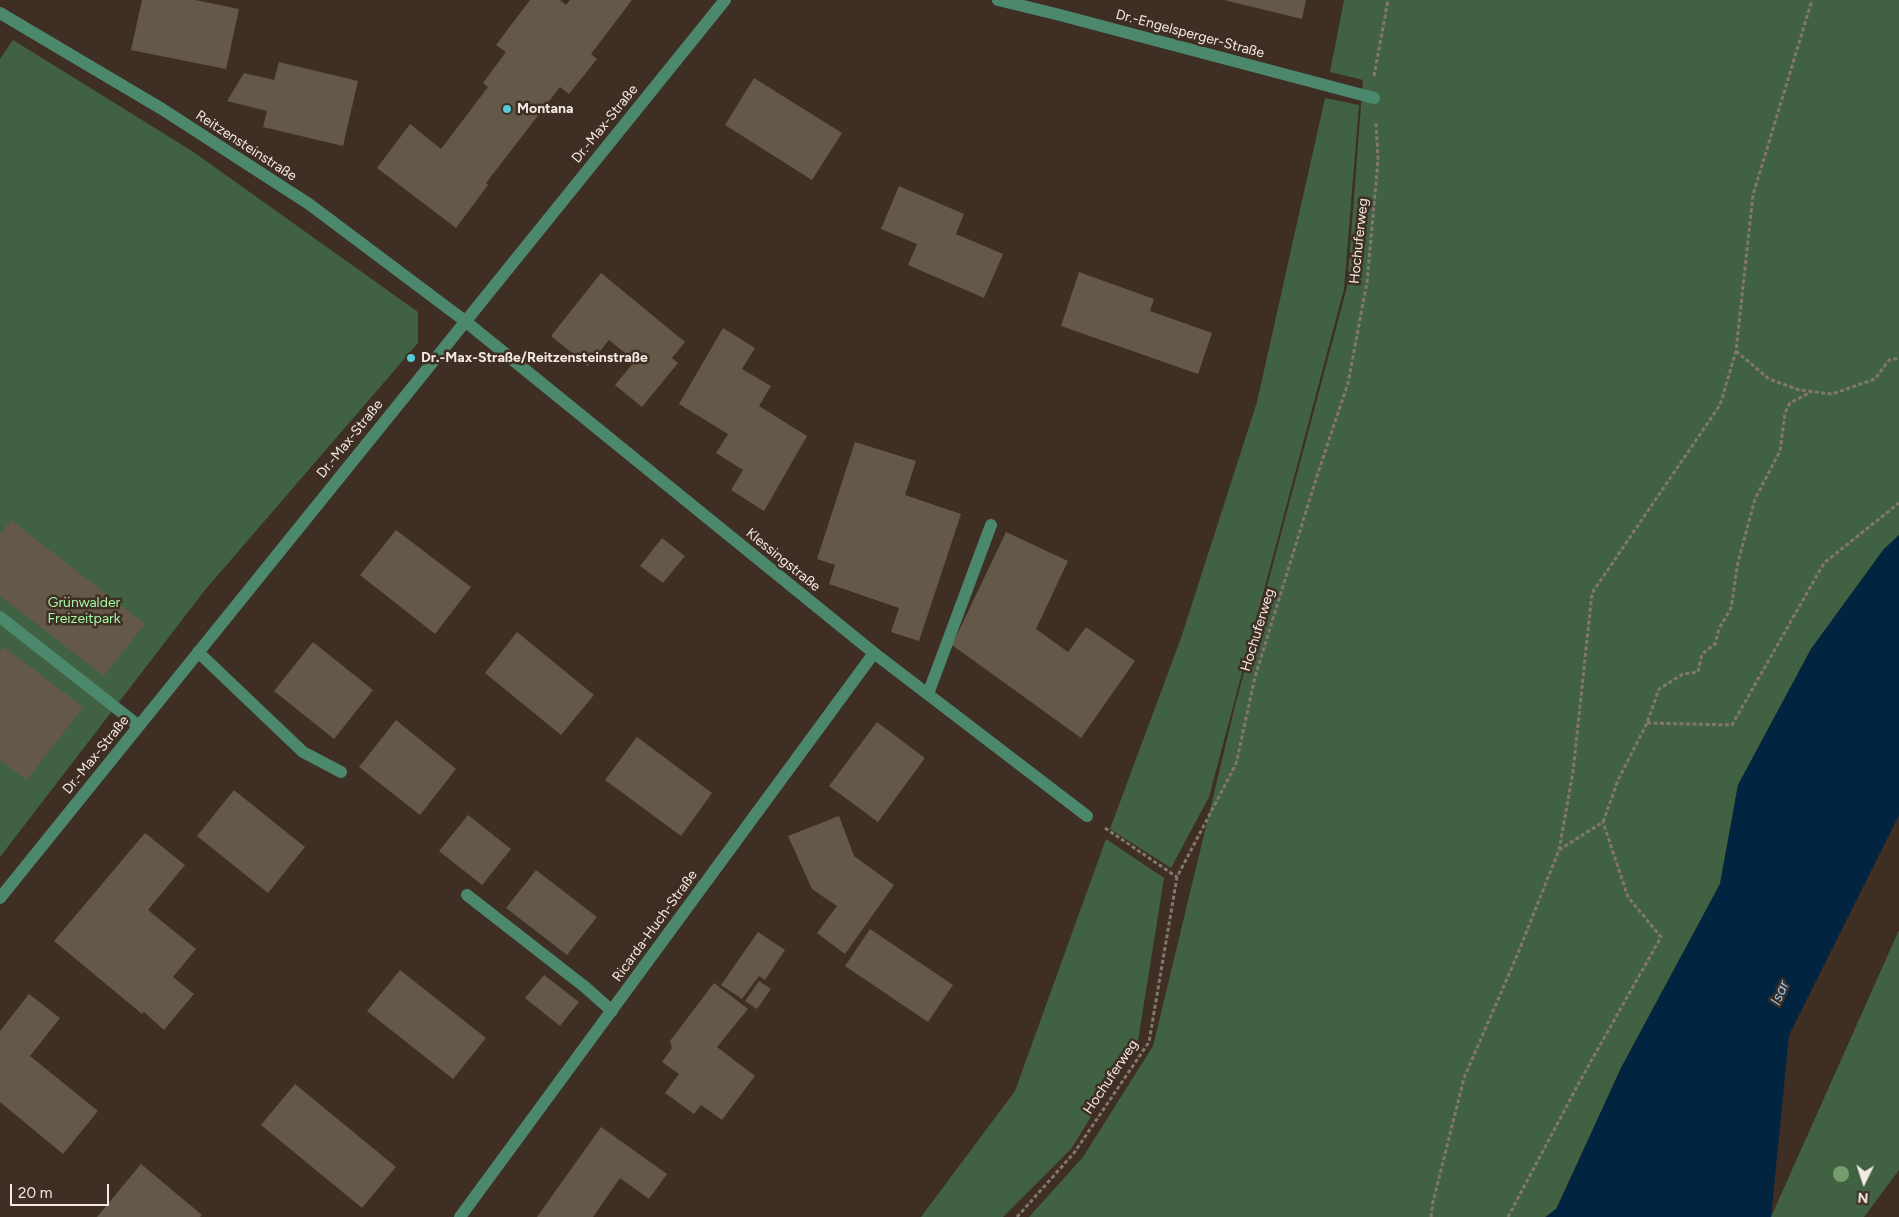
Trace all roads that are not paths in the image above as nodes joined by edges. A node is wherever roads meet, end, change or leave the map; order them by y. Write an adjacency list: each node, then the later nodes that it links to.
1 (725, 0): 5 (street, Dr.-Max-Straße)
2 (998, 0): 4 (street, Dr.-Engelsperger-Straße)
3 (0, 13): 5 (street, Reitzensteinstraße)
4 (1374, 98)
5 (465, 321): 8 (street, Dr.-Max-Straße); 9 (street, Klessingstraße)
6 (991, 525): 10 (street)
7 (0, 617): 11 (street)
8 (198, 652): 11 (street, Dr.-Max-Straße); 12 (street)
9 (874, 653): 10 (street, Klessingstraße); 16 (street, Ricarda-Huch-Straße)
10 (928, 694): 13 (street, Klessingstraße)
11 (139, 726): 15 (street, Dr.-Max-Straße)
12 (341, 772)
13 (1087, 816)
14 (467, 895): 16 (street)
15 (0, 898)
16 (612, 1010): 17 (street, Ricarda-Huch-Straße)
17 (460, 1217)

